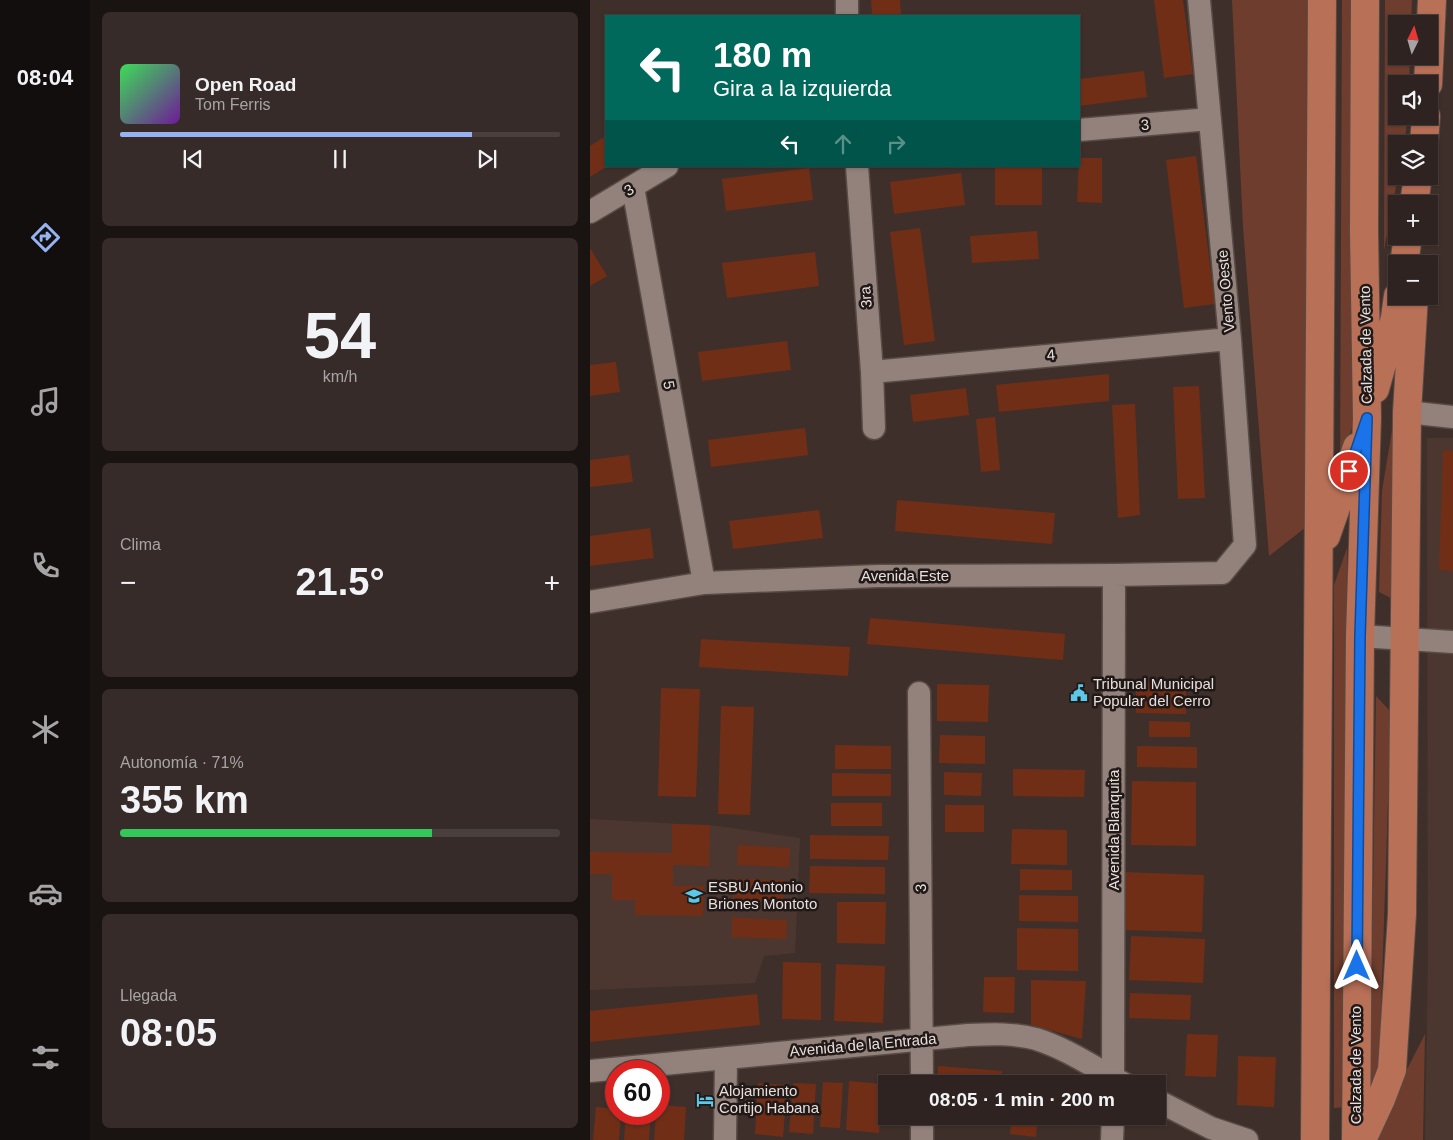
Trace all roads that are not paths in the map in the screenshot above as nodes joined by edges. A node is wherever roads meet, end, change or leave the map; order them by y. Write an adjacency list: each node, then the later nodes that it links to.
1 (846, 0): 6 (street)
2 (1199, 0): 8 (street, Vento Oeste)
3 (1322, 0): 22 (main road)
4 (1365, 0): 20 (main road, Calzada de Vento)
5 (1432, 0): 7 (main road)
6 (847, 15)
7 (1428, 75)
8 (1210, 119): 9 (street, 3); 16 (street, Vento Oeste)
9 (1080, 130)
10 (664, 167): 12 (street, 3)
11 (857, 167): 17 (street, 3ra)
12 (634, 187): 13 (street, 3); 25 (street, 5)
13 (590, 212)
14 (1397, 305): 20 (main road)
15 (1413, 305): 18 (main road, Calzada de Vento)
16 (1230, 339): 17 (street, 4); 23 (street, Vento Oeste)
17 (872, 372): 21 (street, 3ra)
18 (1407, 412): 19 (street); 28 (main road, Calzada de Vento)
19 (1451, 416)
20 (1367, 418): 22 (main road); 27 (main road, Calzada de Vento)
21 (874, 428)
22 (1319, 552): 44 (main road)
23 (1222, 573): 24 (street, Avenida Este)
24 (1114, 575): 25 (street, Avenida Este); 36 (street, Avenida Blanquita)
25 (704, 583): 26 (street, Avenida Este)
26 (590, 602)
27 (1360, 636): 28 (street); 45 (main road, Calzada de Vento)
28 (1406, 638): 29 (street); 46 (main road, Calzada de Vento)
29 (1453, 642)
30 (920, 693): 31 (street, 3)
31 (922, 1040): 32 (street, Avenida de la Entrada); 34 (street, 3); 35 (street, Avenida de la Entrada)
32 (726, 1058): 33 (street, Avenida de la Entrada); 40 (street)
33 (590, 1071)
34 (922, 1075)
35 (1106, 1075)
36 (1117, 1075)
37 (1166, 1105): 43 (street)
38 (922, 1125): 41 (street)
39 (1113, 1125): 42 (street)
40 (725, 1140)
41 (922, 1140)
42 (1112, 1140)
43 (1247, 1140)
44 (1315, 1140)
45 (1356, 1140)
46 (1362, 1140)

